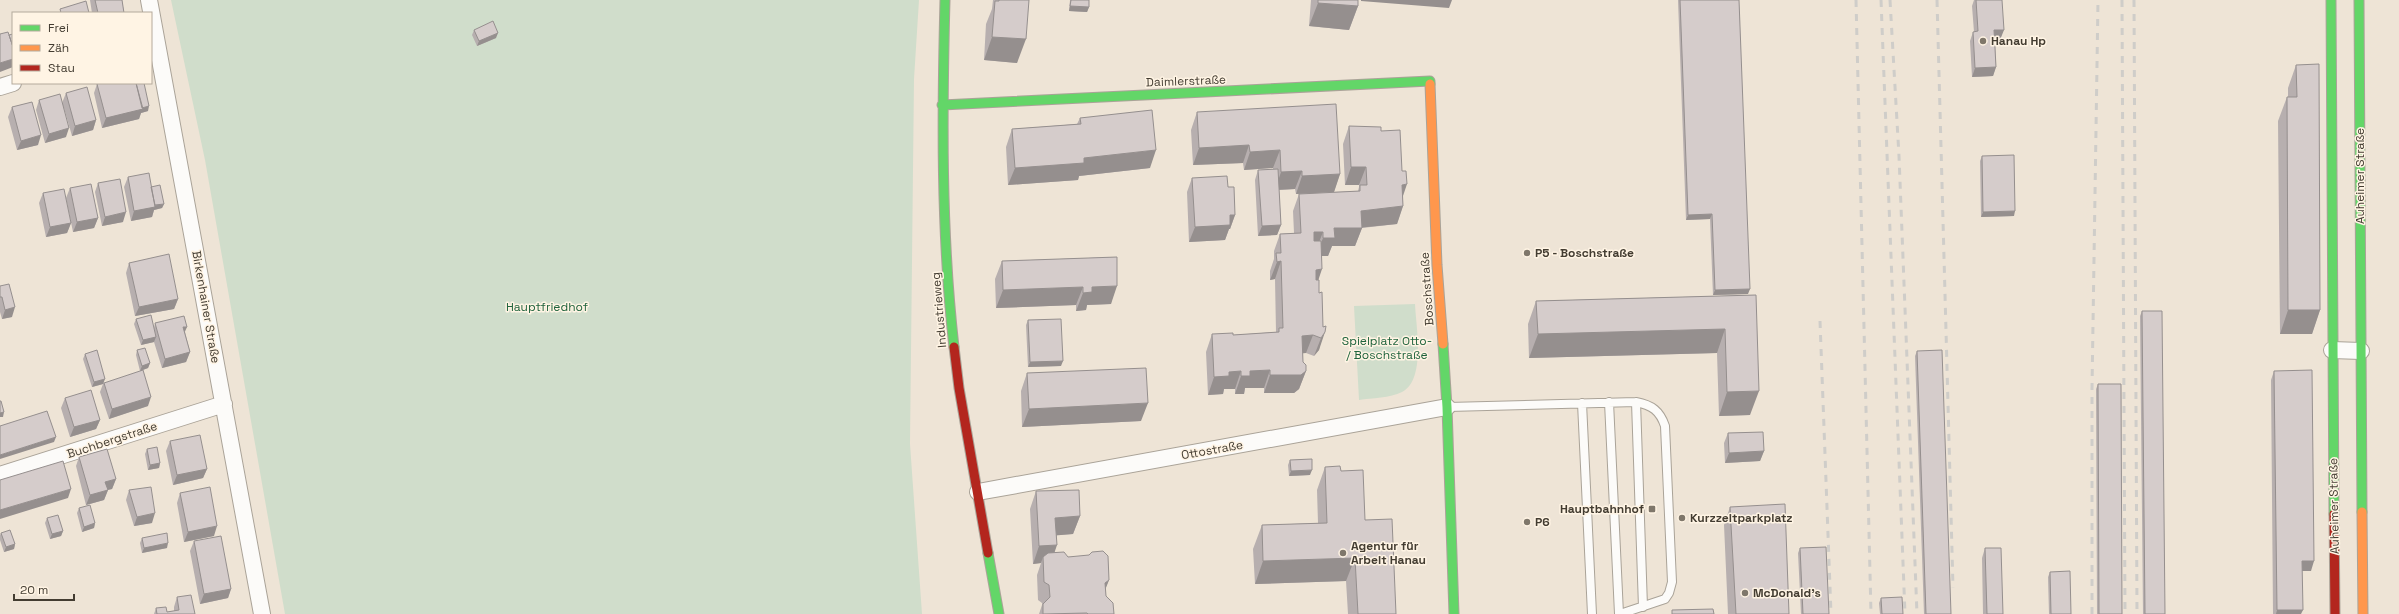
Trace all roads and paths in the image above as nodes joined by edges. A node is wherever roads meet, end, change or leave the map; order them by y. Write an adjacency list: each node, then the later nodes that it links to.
1 (149, 0): 5 (street, Birkenhainer Straße)
2 (945, 0): 10 (street, Industrieweg)
3 (2332, 0): 11 (street, Auheimer Straße)
4 (2359, 0): 12 (street, Auheimer Straße)
5 (150, 12)
6 (153, 38): 16 (street, Birkenhainer Straße)
7 (1430, 82): 10 (street, Daimlerstraße); 17 (street, Boschstraße)
8 (12, 83): 9 (street)
9 (0, 87)
10 (942, 105): 19 (street, Industrieweg)
11 (2332, 350): 12 (street); 26 (street, Auheimer Straße)
12 (2361, 351): 27 (street, Auheimer Straße)
13 (1609, 402): 14 (lane); 15 (lane); 25 (lane)
14 (1636, 402): 20 (lane); 20 (lane)
15 (1582, 403): 17 (lane); 24 (lane)
16 (224, 404): 18 (street, Buchbergstraße); 21 (street, Birkenhainer Straße)
17 (1447, 407): 19 (street, Ottostraße); 23 (street, Boschstraße)
18 (0, 475)
19 (978, 492): 22 (street, Industrieweg)
20 (1643, 607): 25 (lane)
21 (262, 614)
22 (999, 614)
23 (1454, 614)
24 (1592, 614)
25 (1619, 614)
26 (2335, 614)
27 (2363, 614)

